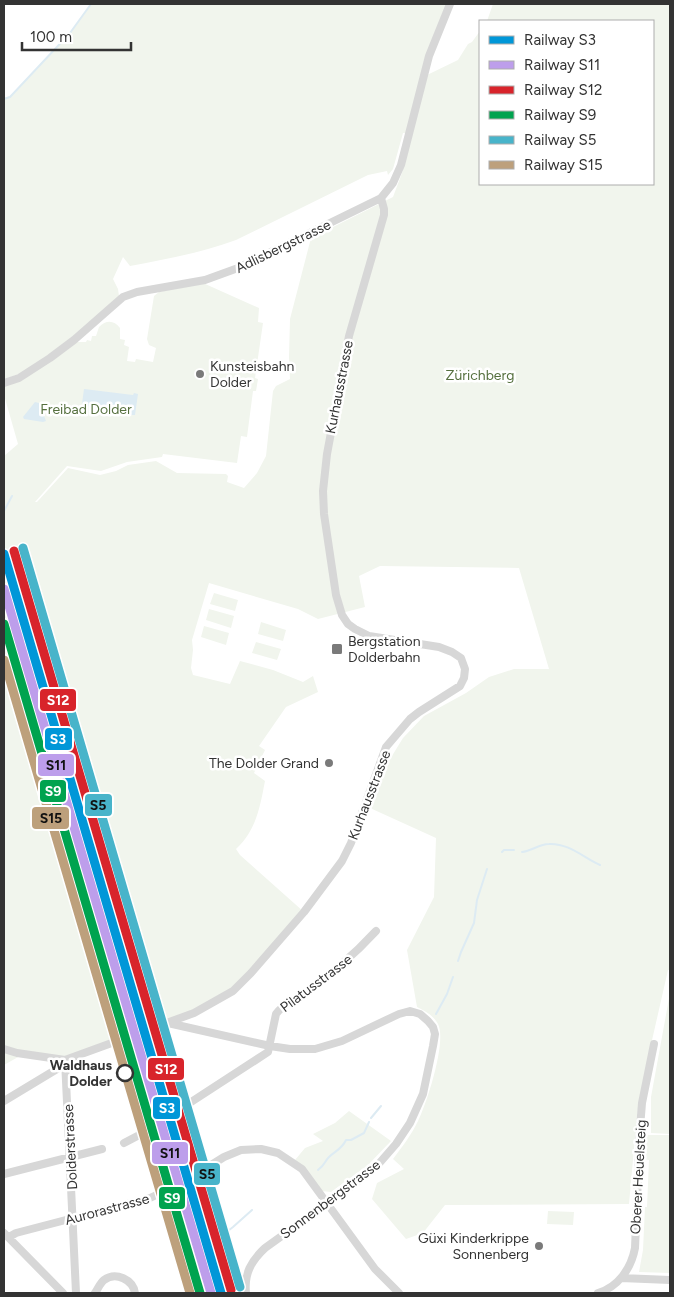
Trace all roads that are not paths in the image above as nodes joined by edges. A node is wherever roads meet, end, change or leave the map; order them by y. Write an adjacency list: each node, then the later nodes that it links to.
1 (450, 4): 2 (street, Adlisbergstrasse)
2 (381, 198): 3 (street, Adlisbergstrasse); 5 (street, Kurhausstrasse)
3 (4, 384)
4 (376, 931): 7 (street, Pilatusstrasse)
5 (168, 1023): 7 (street, Sonnenbergstrasse); 9 (street, Kurhausstrasse)
6 (654, 1044): 20 (street, Oberer Heuelsteig)
7 (270, 1046): 13 (street); 17 (street, Sonnenbergstrasse)
8 (4, 1049): 9 (street)
9 (65, 1060): 10 (street, Kurhausstrasse); 11 (street, Dolderstrasse)
10 (57, 1068): 11 (street); 12 (street, Kurhausstrasse)
11 (66, 1072): 15 (street, Dolderstrasse)
12 (4, 1101)
13 (124, 1143)
14 (102, 1149): 15 (street)
15 (70, 1157): 16 (street); 18 (street, Dolderstrasse)
16 (4, 1174)
17 (327, 1203): 18 (street, Aurorastrasse); 26 (street, Sonnenbergstrasse); 27 (street, Aurorastrasse)
18 (74, 1218): 19 (street, Aurorastrasse); 23 (street, Dolderstrasse)
19 (6, 1235): 22 (street)
20 (621, 1278): 21 (street); 28 (street, Oberer Heuelsteig)
21 (670, 1280)
22 (63, 1293)
23 (76, 1293)
24 (95, 1293): 25 (street)
25 (135, 1293)
26 (246, 1293)
27 (399, 1293)
28 (598, 1293)

